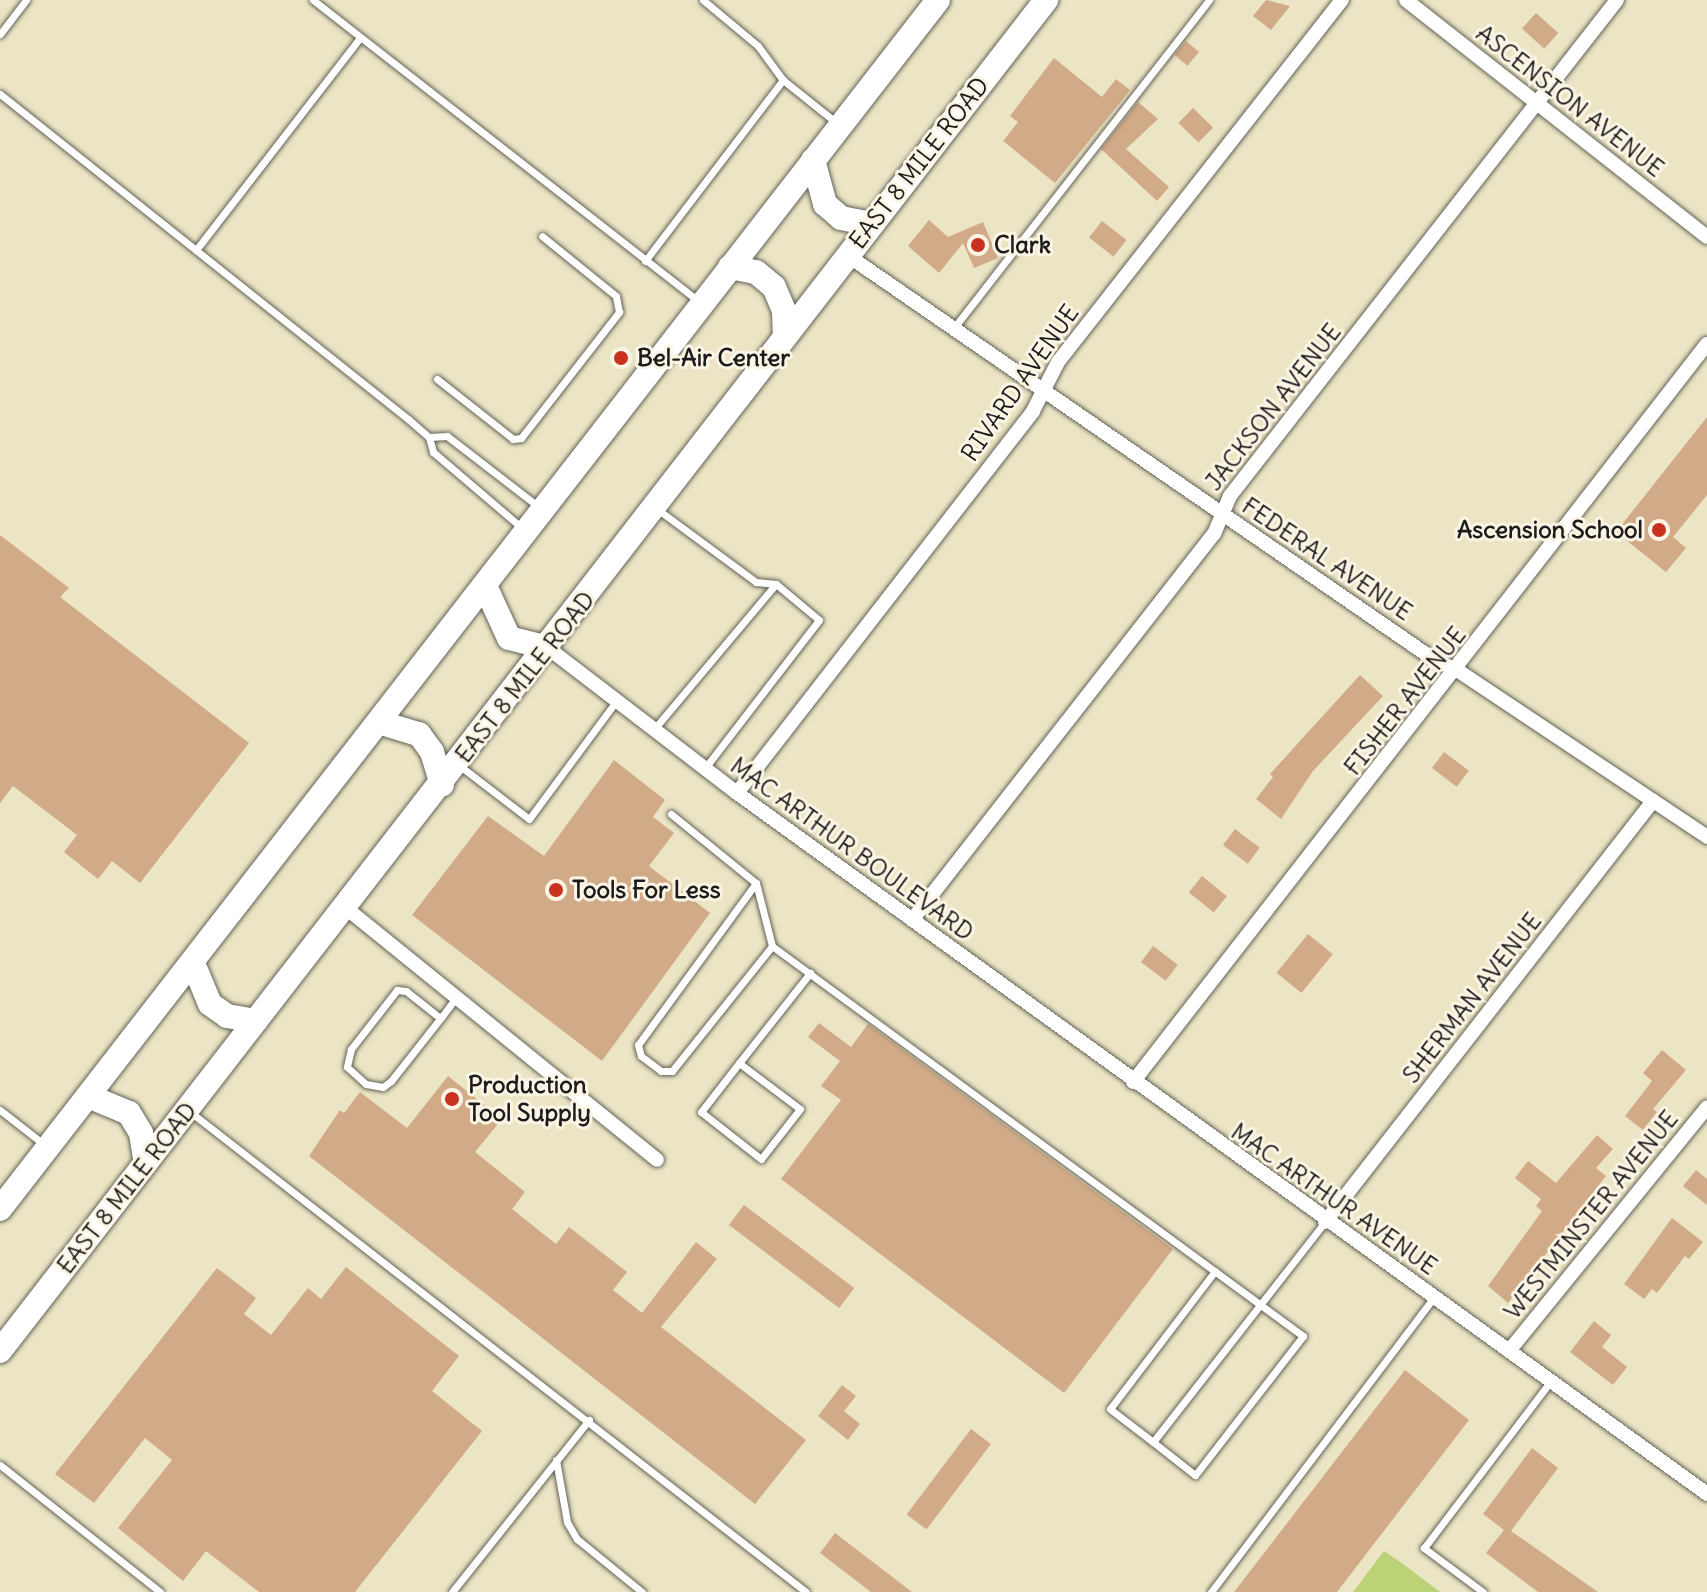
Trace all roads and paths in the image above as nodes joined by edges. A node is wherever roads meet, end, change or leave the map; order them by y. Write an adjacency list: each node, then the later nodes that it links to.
1 (26, 0): 10 (lane)
2 (313, 0): 11 (lane)
3 (703, 0): 12 (lane)
4 (938, 0): 15 (highway)
5 (1046, 0): 17 (highway, EAST 8 MILE ROAD)
6 (1209, 0): 25 (lane)
7 (1342, 0): 29 (street, RIVARD AVENUE)
8 (1406, 0): 14 (street, ASCENSION AVENUE)
9 (1617, 0): 14 (street, JACKSON AVENUE)
10 (0, 34)
11 (360, 38): 20 (lane); 22 (lane)
12 (783, 80): 15 (lane); 22 (lane)
13 (0, 94): 20 (lane)
14 (1537, 102): 19 (street, ASCENSION AVENUE); 33 (street, JACKSON AVENUE)
15 (840, 126): 16 (highway)
16 (813, 160): 17 (highway); 23 (highway)
17 (871, 224): 21 (highway, EAST 8 MILE ROAD)
18 (542, 236): 28 (lane)
19 (1707, 237)
20 (196, 250): 30 (lane)
21 (847, 255): 25 (street, FEDERAL AVENUE); 26 (highway, EAST 8 MILE ROAD)
22 (645, 261): 24 (lane)
23 (730, 267): 24 (highway); 26 (highway)
24 (702, 304): 32 (highway)
25 (953, 329): 29 (street, FEDERAL AVENUE)
26 (785, 336): 31 (highway, EAST 8 MILE ROAD)
27 (1707, 344): 38 (street, FISHER AVENUE)
28 (437, 379)
29 (1042, 390): 33 (street, FEDERAL AVENUE); 45 (street, RIVARD AVENUE)
30 (429, 437): 32 (lane); 34 (lane)
31 (655, 508): 35 (lane); 37 (highway, EAST 8 MILE ROAD)
32 (545, 511): 34 (highway)
33 (1219, 512): 38 (street, FEDERAL AVENUE); 51 (street, JACKSON AVENUE)
34 (528, 533): 36 (highway)
35 (776, 584): 41 (lane); 43 (lane)
36 (486, 588): 37 (highway); 40 (highway)
37 (548, 648): 39 (street, MAC ARTHUR BOULEVARD); 42 (highway, EAST 8 MILE ROAD)
38 (1457, 670): 46 (street, FEDERAL AVENUE); 59 (street, FISHER AVENUE)
39 (617, 700): 41 (street, MAC ARTHUR BOULEVARD); 42 (lane)
40 (382, 723): 44 (highway); 53 (highway)
41 (655, 728): 43 (street, MAC ARTHUR BOULEVARD)
42 (458, 764): 44 (highway, EAST 8 MILE ROAD)
43 (705, 768): 45 (street, MAC ARTHUR BOULEVARD)
44 (442, 785): 50 (highway, EAST 8 MILE ROAD)
45 (737, 793): 51 (street, MAC ARTHUR BOULEVARD)
46 (1653, 801): 48 (street, FEDERAL AVENUE); 68 (street, SHERMAN AVENUE)
47 (671, 814): 49 (lane)
48 (1707, 837)
49 (756, 883): 52 (lane); 52 (lane)
50 (346, 908): 55 (street); 57 (highway, EAST 8 MILE ROAD)
51 (912, 920): 59 (street, MAC ARTHUR BOULEVARD)
52 (772, 946): 54 (lane)
53 (193, 963): 57 (highway); 60 (highway)
54 (810, 973): 58 (lane); 69 (lane)
55 (456, 998): 56 (lane); 65 (street)
56 (440, 1018): 56 (lane)
57 (256, 1021): 63 (highway, EAST 8 MILE ROAD)
58 (739, 1063): 58 (lane)
59 (1133, 1082): 68 (street, MAC ARTHUR AVENUE)
60 (88, 1096): 64 (highway); 66 (highway)
61 (1707, 1107): 73 (street, WESTMINSTER AVENUE)
62 (0, 1110): 64 (lane)
63 (188, 1110): 66 (highway, EAST 8 MILE ROAD); 75 (lane)
64 (48, 1147): 67 (highway)
65 (657, 1160)
66 (146, 1163): 72 (highway, EAST 8 MILE ROAD)
67 (0, 1209)
68 (1325, 1222): 70 (street, MAC ARTHUR AVENUE); 71 (lane)
69 (1215, 1271): 71 (lane); 76 (lane)
70 (1434, 1297): 73 (street, MAC ARTHUR AVENUE); 84 (lane)
71 (1260, 1303): 76 (lane); 76 (lane)
72 (0, 1351)
73 (1509, 1351): 74 (street)
74 (1550, 1382): 79 (street); 85 (lane)
75 (589, 1420): 77 (lane); 83 (lane)
76 (1153, 1442)
77 (556, 1460): 81 (lane); 82 (lane)
78 (0, 1465): 80 (lane)
79 (1706, 1491)
80 (160, 1592)
81 (452, 1592)
82 (642, 1592)
83 (806, 1592)
84 (1211, 1592)
85 (1483, 1592)

